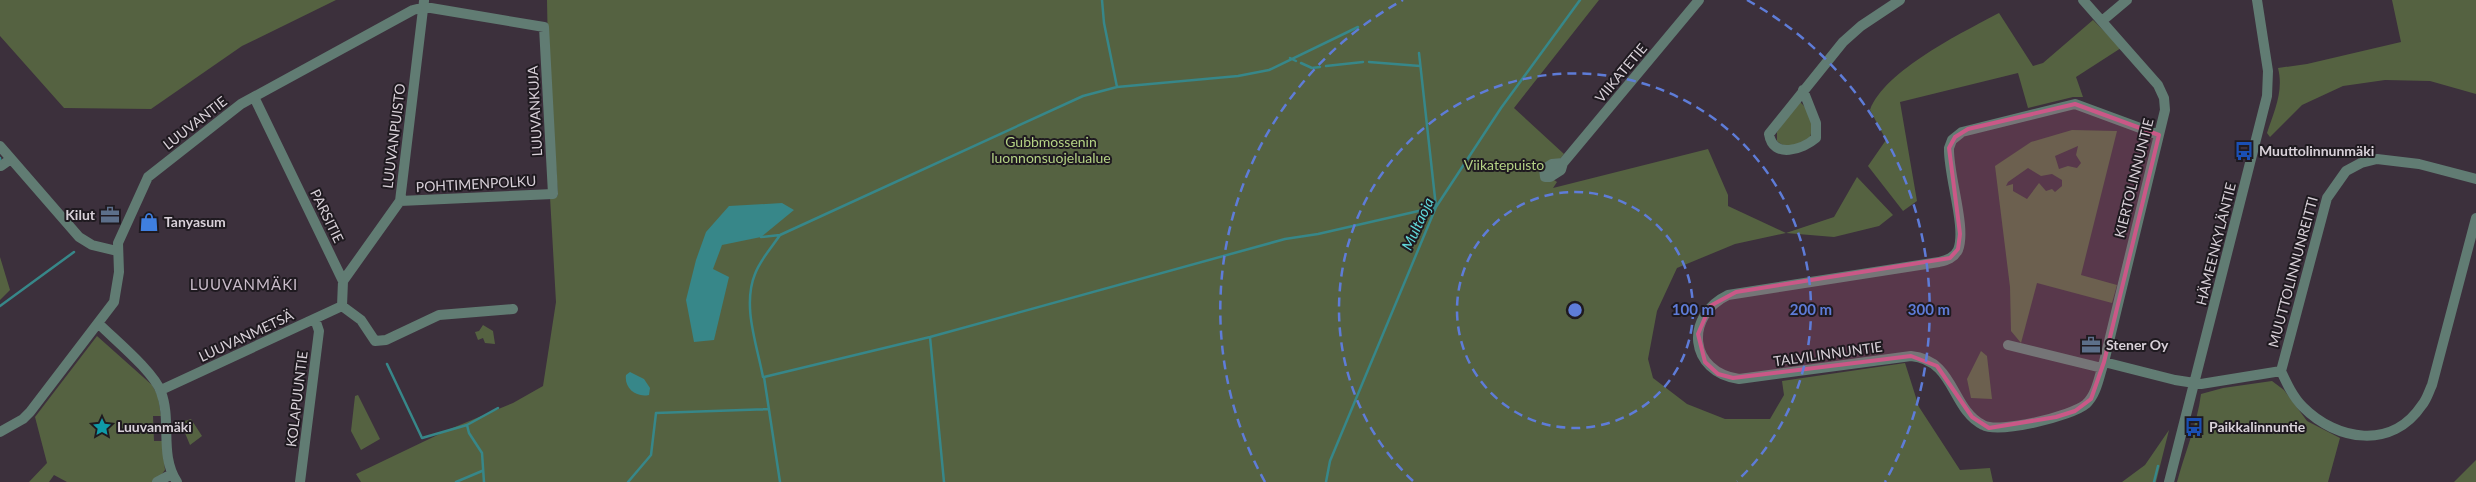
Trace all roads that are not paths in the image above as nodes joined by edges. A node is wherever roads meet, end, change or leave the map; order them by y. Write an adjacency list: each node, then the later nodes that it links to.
1 (1700, 0): 14 (street, VIIKATETIE)
2 (1900, 0): 9 (street)
3 (2083, 0): 8 (street, KIERTOLINNUNTIE)
4 (2127, 0): 8 (street)
5 (2265, 0): 7 (street, HÄMEENKYLÄNTIE)
6 (424, 3): 10 (street, LUUVANTIE); 17 (street, LUUVANKUJA); 18 (street, LUUVANPUISTO)
7 (2258, 5): 29 (street, HÄMEENKYLÄNTIE)
8 (2102, 21): 11 (street, KIERTOLINNUNTIE)
9 (1803, 90): 9 (street)
10 (254, 97): 20 (street, LUUVANTIE); 21 (street, PARSITIE)
11 (2159, 135): 27 (street, KIERTOLINNUNTIE); 27 (street, TALVILINNUNTIE)
12 (0, 146): 13 (street)
13 (11, 159): 15 (street); 20 (street)
14 (1564, 163)
15 (1, 166)
16 (2476, 179): 28 (street, MUUTTOLINNUNREITTI)
17 (553, 194): 18 (street, POHTIMENPOLKU)
18 (400, 202): 21 (street, LUUVANPUISTO)
19 (2476, 218): 28 (street)
20 (117, 251): 25 (street, LUUVANTIE)
21 (343, 281): 22 (street, PARSITIE)
22 (342, 306): 23 (street); 24 (street, LUUVANMETSÄ)
23 (513, 309)
24 (315, 319): 30 (street, LUUVANMETSÄ); 34 (street, KOLAPUUNTIE)
25 (99, 324): 30 (street); 31 (street, LUUVANTIE)
26 (2008, 345): 27 (street)
27 (2103, 365): 29 (street)
28 (2281, 371): 29 (street)
29 (2195, 384): 35 (street, HÄMEENKYLÄNTIE)
30 (161, 390): 32 (street)
31 (0, 432)
32 (174, 478): 33 (street)
33 (157, 482)
34 (300, 482)
35 (2170, 482)

